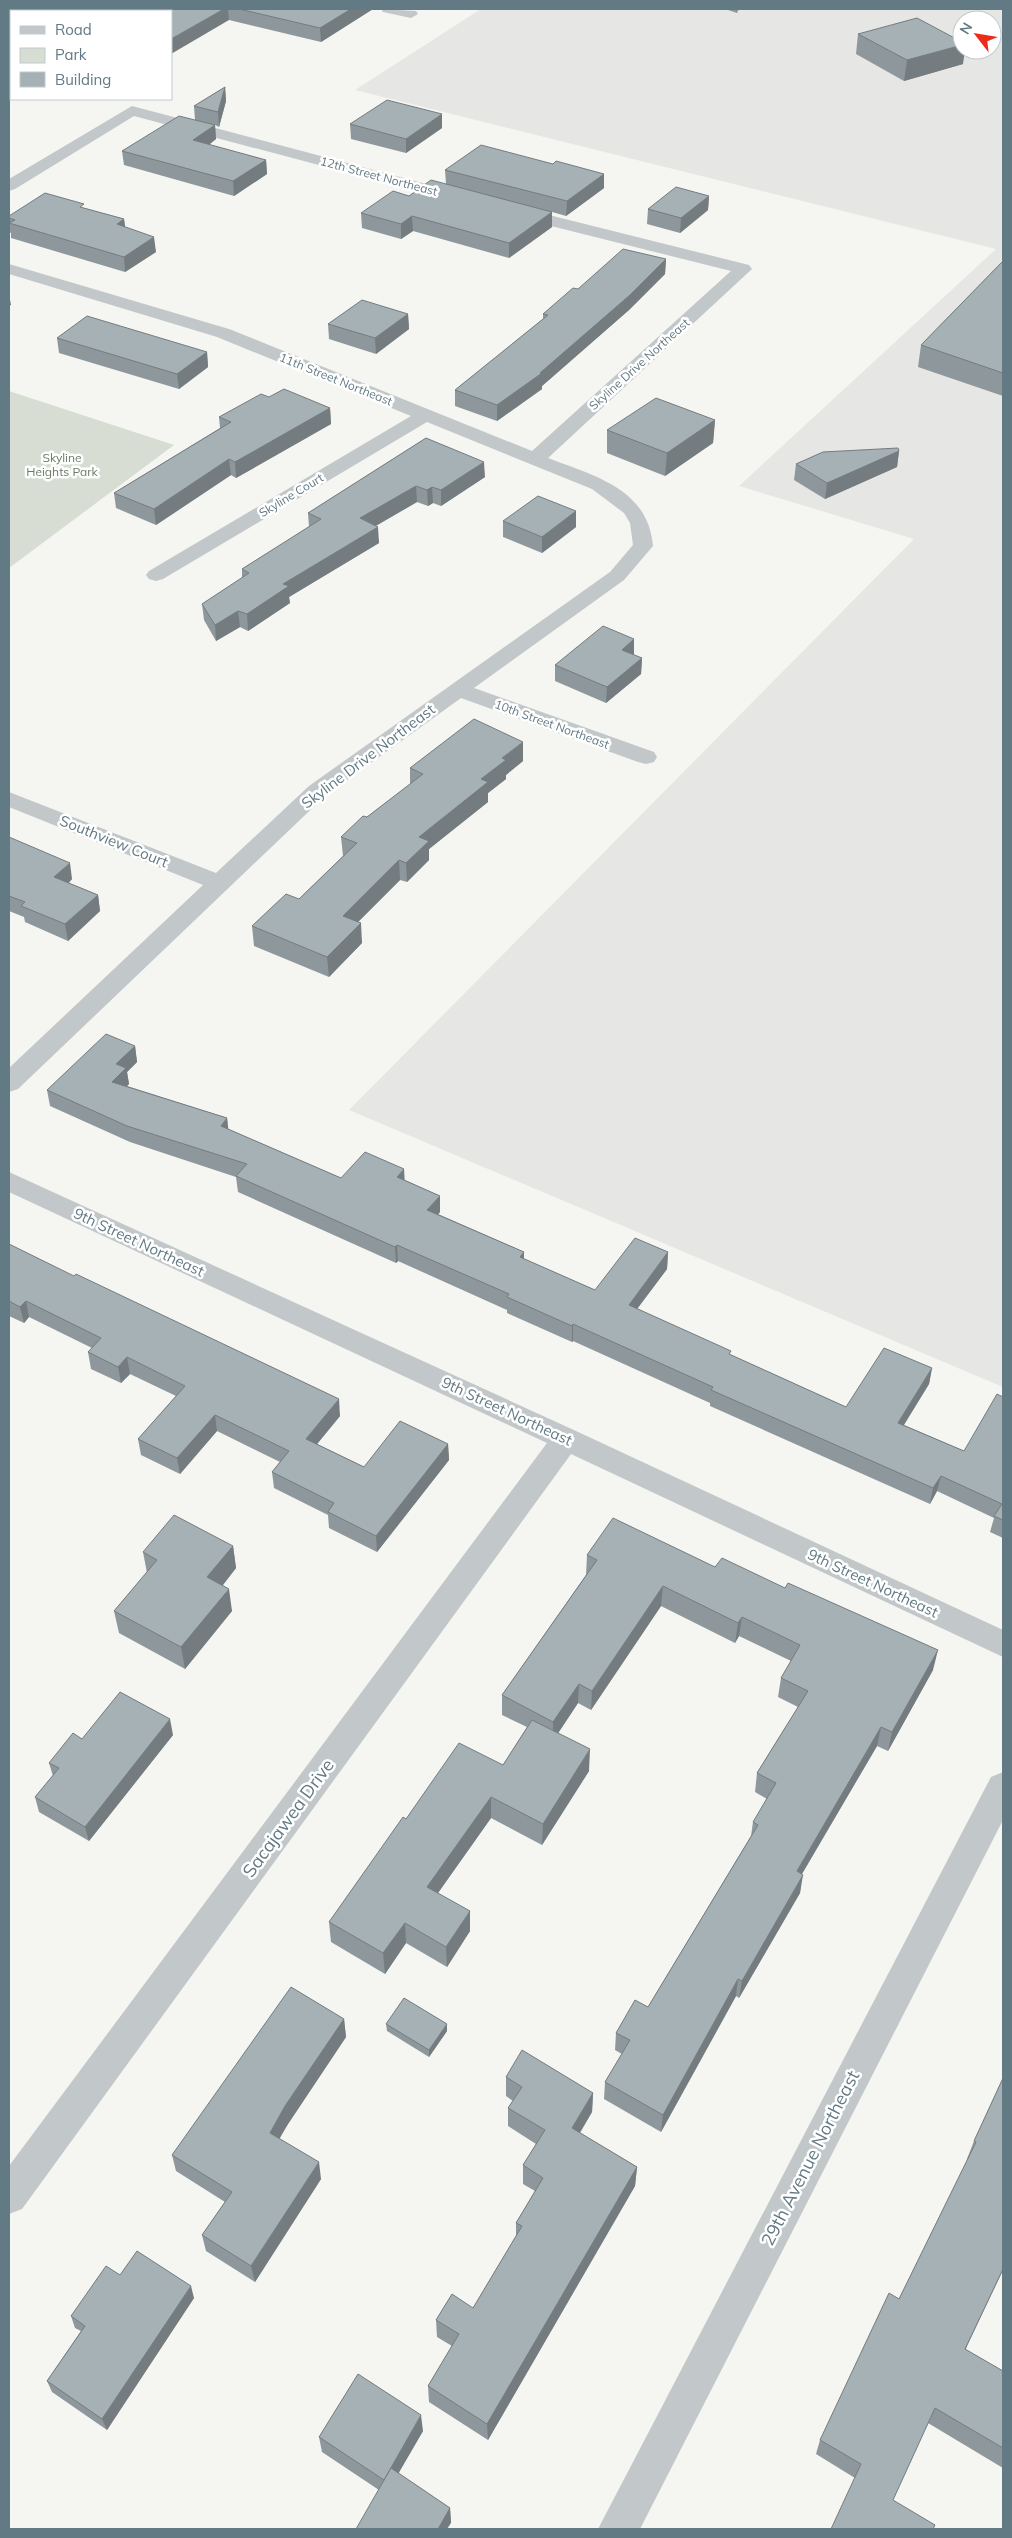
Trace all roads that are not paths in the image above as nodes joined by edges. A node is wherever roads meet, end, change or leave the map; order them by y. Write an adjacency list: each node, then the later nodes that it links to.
1 (388, 9): 2 (street)
2 (411, 14)
3 (10, 184): 4 (street, 12th Street Northeast)
4 (473, 201)
5 (502, 208): 8 (street, Skyline Drive Northeast)
6 (9, 269): 7 (street, 11th Street Northeast)
7 (426, 415): 8 (street, 11th Street Northeast); 10 (street, Skyline Court)
8 (535, 459): 9 (street, 11th Street Northeast)
9 (642, 527): 11 (street, Skyline Drive Northeast)
10 (156, 574)
11 (458, 690): 12 (street, 10th Street Northeast); 14 (street, Skyline Drive Northeast)
12 (646, 757)
13 (9, 799): 14 (street, Southview Court)
14 (218, 883): 15 (street, Skyline Drive Northeast)
15 (9, 1083)
16 (9, 1182): 17 (street, 9th Street Northeast)
17 (566, 1439): 18 (street, 9th Street Northeast); 20 (street, Sacajawea Drive)
18 (1003, 1644)
19 (1003, 1787): 21 (street, 29th Avenue Northeast)
20 (9, 2196)
21 (618, 2529)

